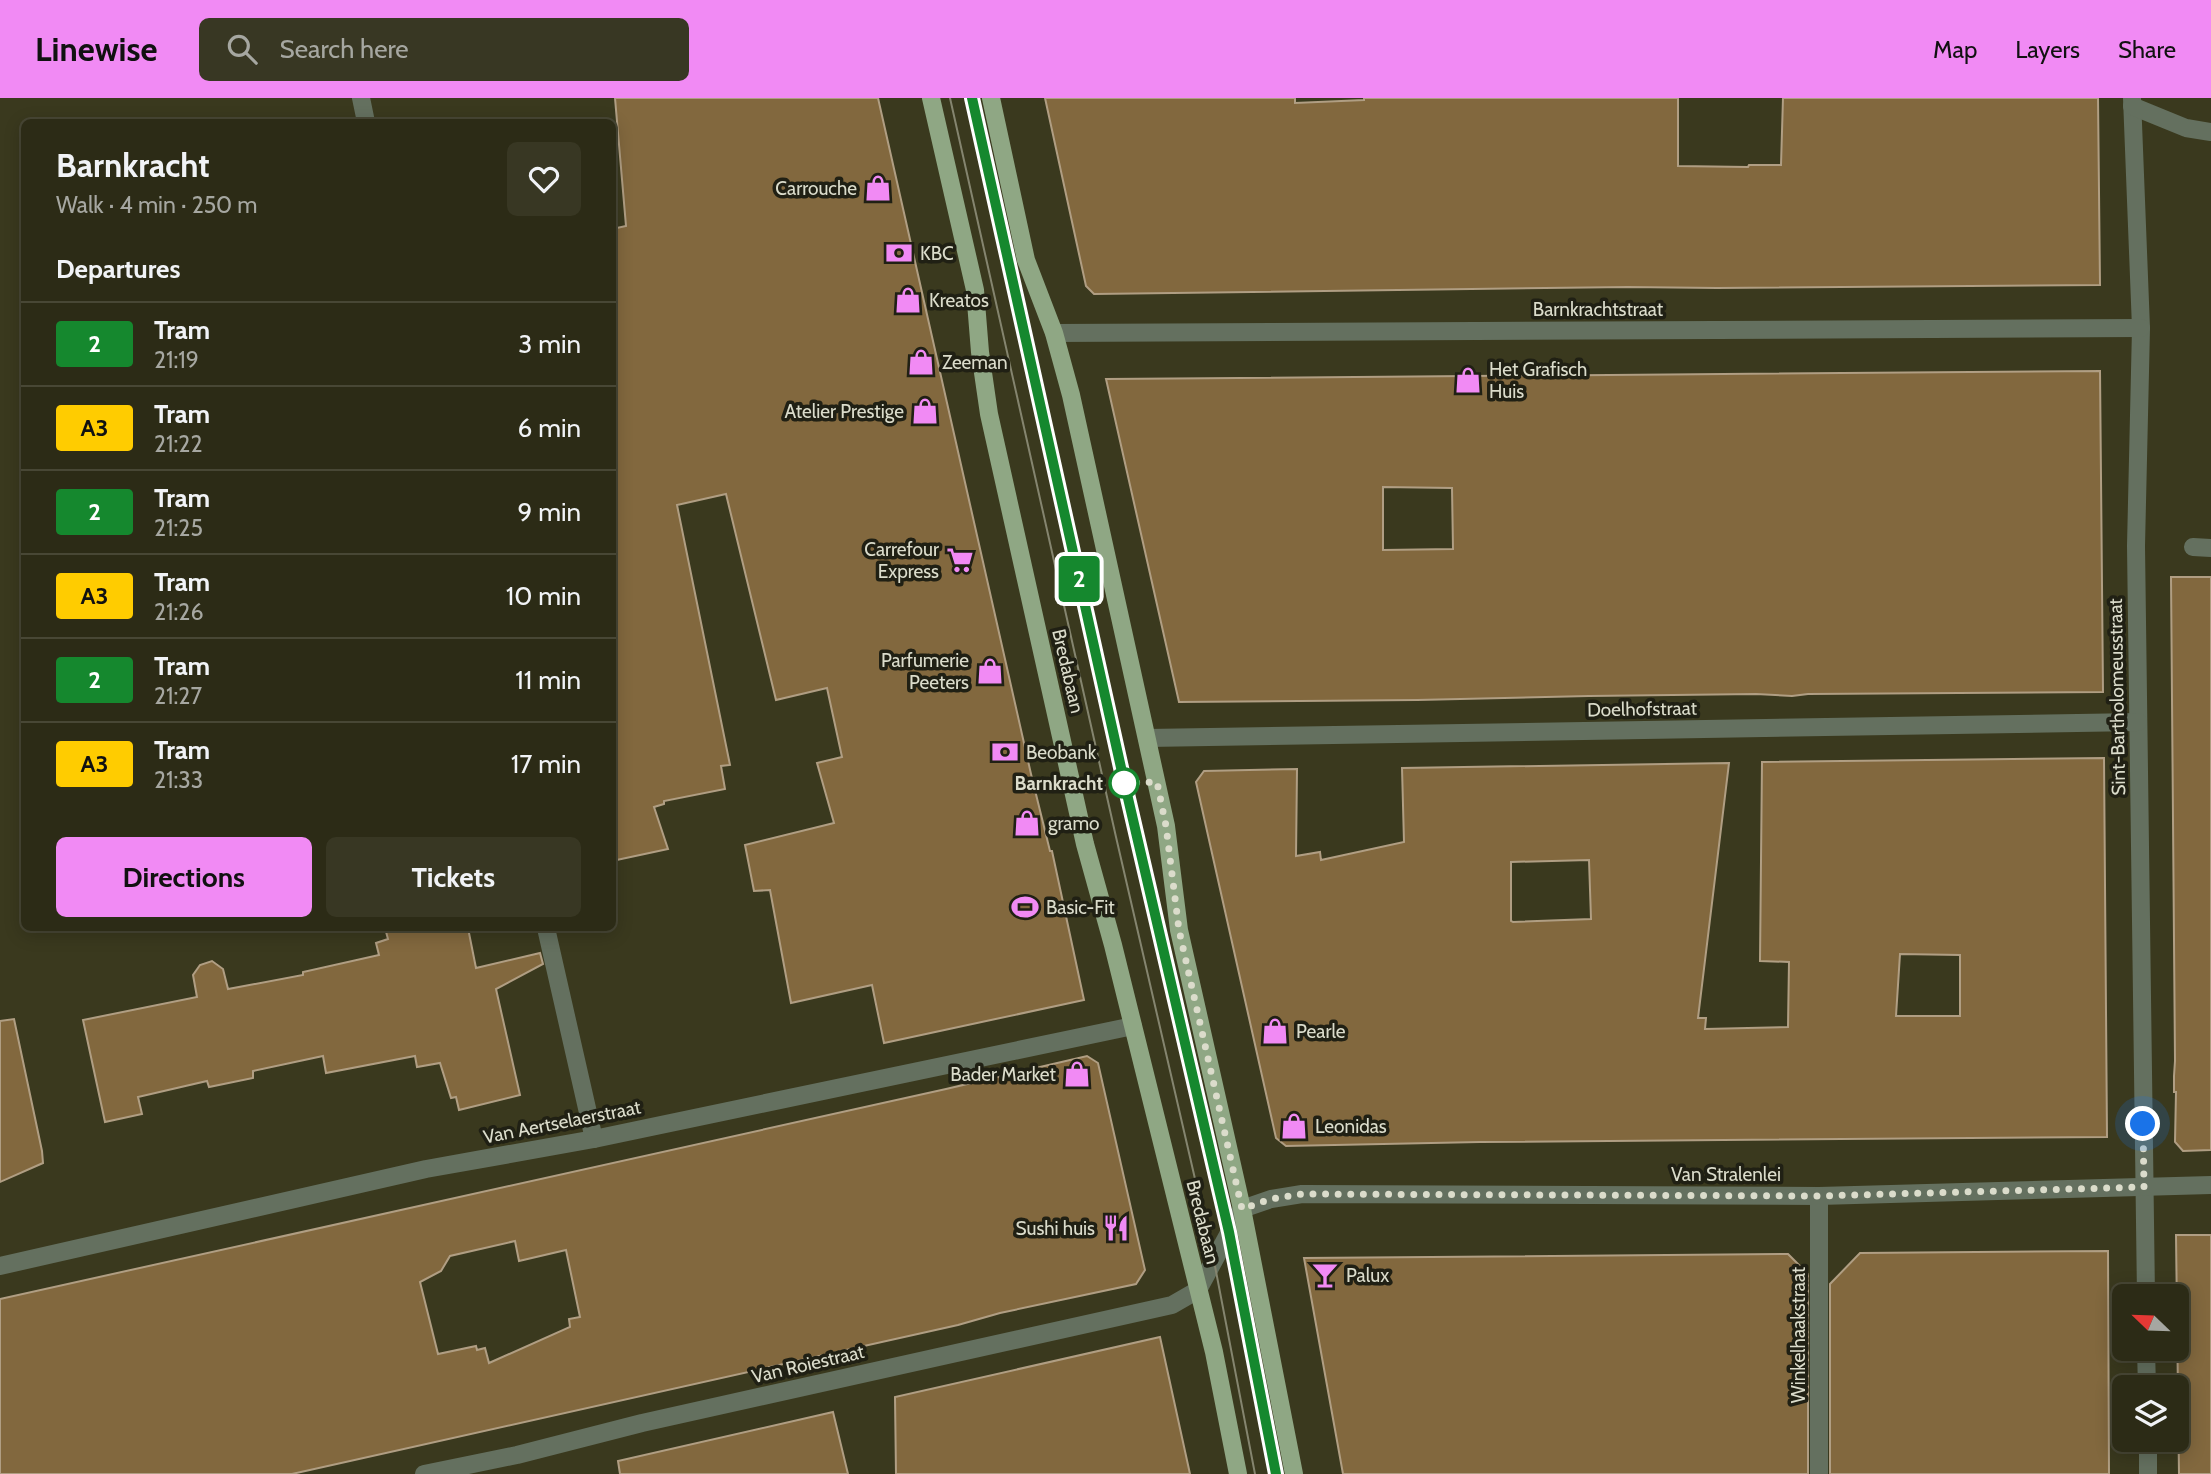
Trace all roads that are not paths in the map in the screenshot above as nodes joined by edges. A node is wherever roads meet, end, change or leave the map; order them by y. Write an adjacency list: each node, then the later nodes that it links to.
1 (361, 98): 5 (street)
2 (931, 98): 12 (main road, Bredabaan)
3 (991, 98): 8 (main road, Bredabaan)
4 (2132, 102): 6 (street); 7 (street, Sint-Bartholomeusstraat)
5 (365, 119)
6 (2211, 132)
7 (2141, 328): 8 (street, Barnkrachtstraat); 9 (street, Sint-Bartholomeusstraat)
8 (1054, 333): 10 (main road, Bredabaan)
9 (2138, 722): 10 (street, Doelhofstraat); 15 (street, Sint-Bartholomeusstraat)
10 (1147, 738): 17 (main road, Bredabaan)
11 (547, 931): 13 (street)
12 (1133, 1026): 13 (street, Van Aertselaerstraat); 20 (main road, Bredabaan)
13 (594, 1139): 18 (street, Van Aertselaerstraat)
14 (2211, 1185): 15 (street, Van Stralenlei)
15 (2144, 1187): 16 (street, Van Stralenlei); 19 (street, Sint-Bartholomeusstraat)
16 (1819, 1196): 17 (street, Van Stralenlei); 25 (street, Winkelhaakstraat)
17 (1242, 1209): 20 (street, Bredabaan); 24 (main road, Bredabaan)
18 (0, 1266)
19 (2146, 1284)
20 (1198, 1290): 22 (street, Van Roiestraat); 23 (main road, Bredabaan)
21 (2148, 1452): 26 (street)
22 (424, 1474)
23 (1238, 1474)
24 (1294, 1474)
25 (1819, 1474)
26 (2148, 1474)

